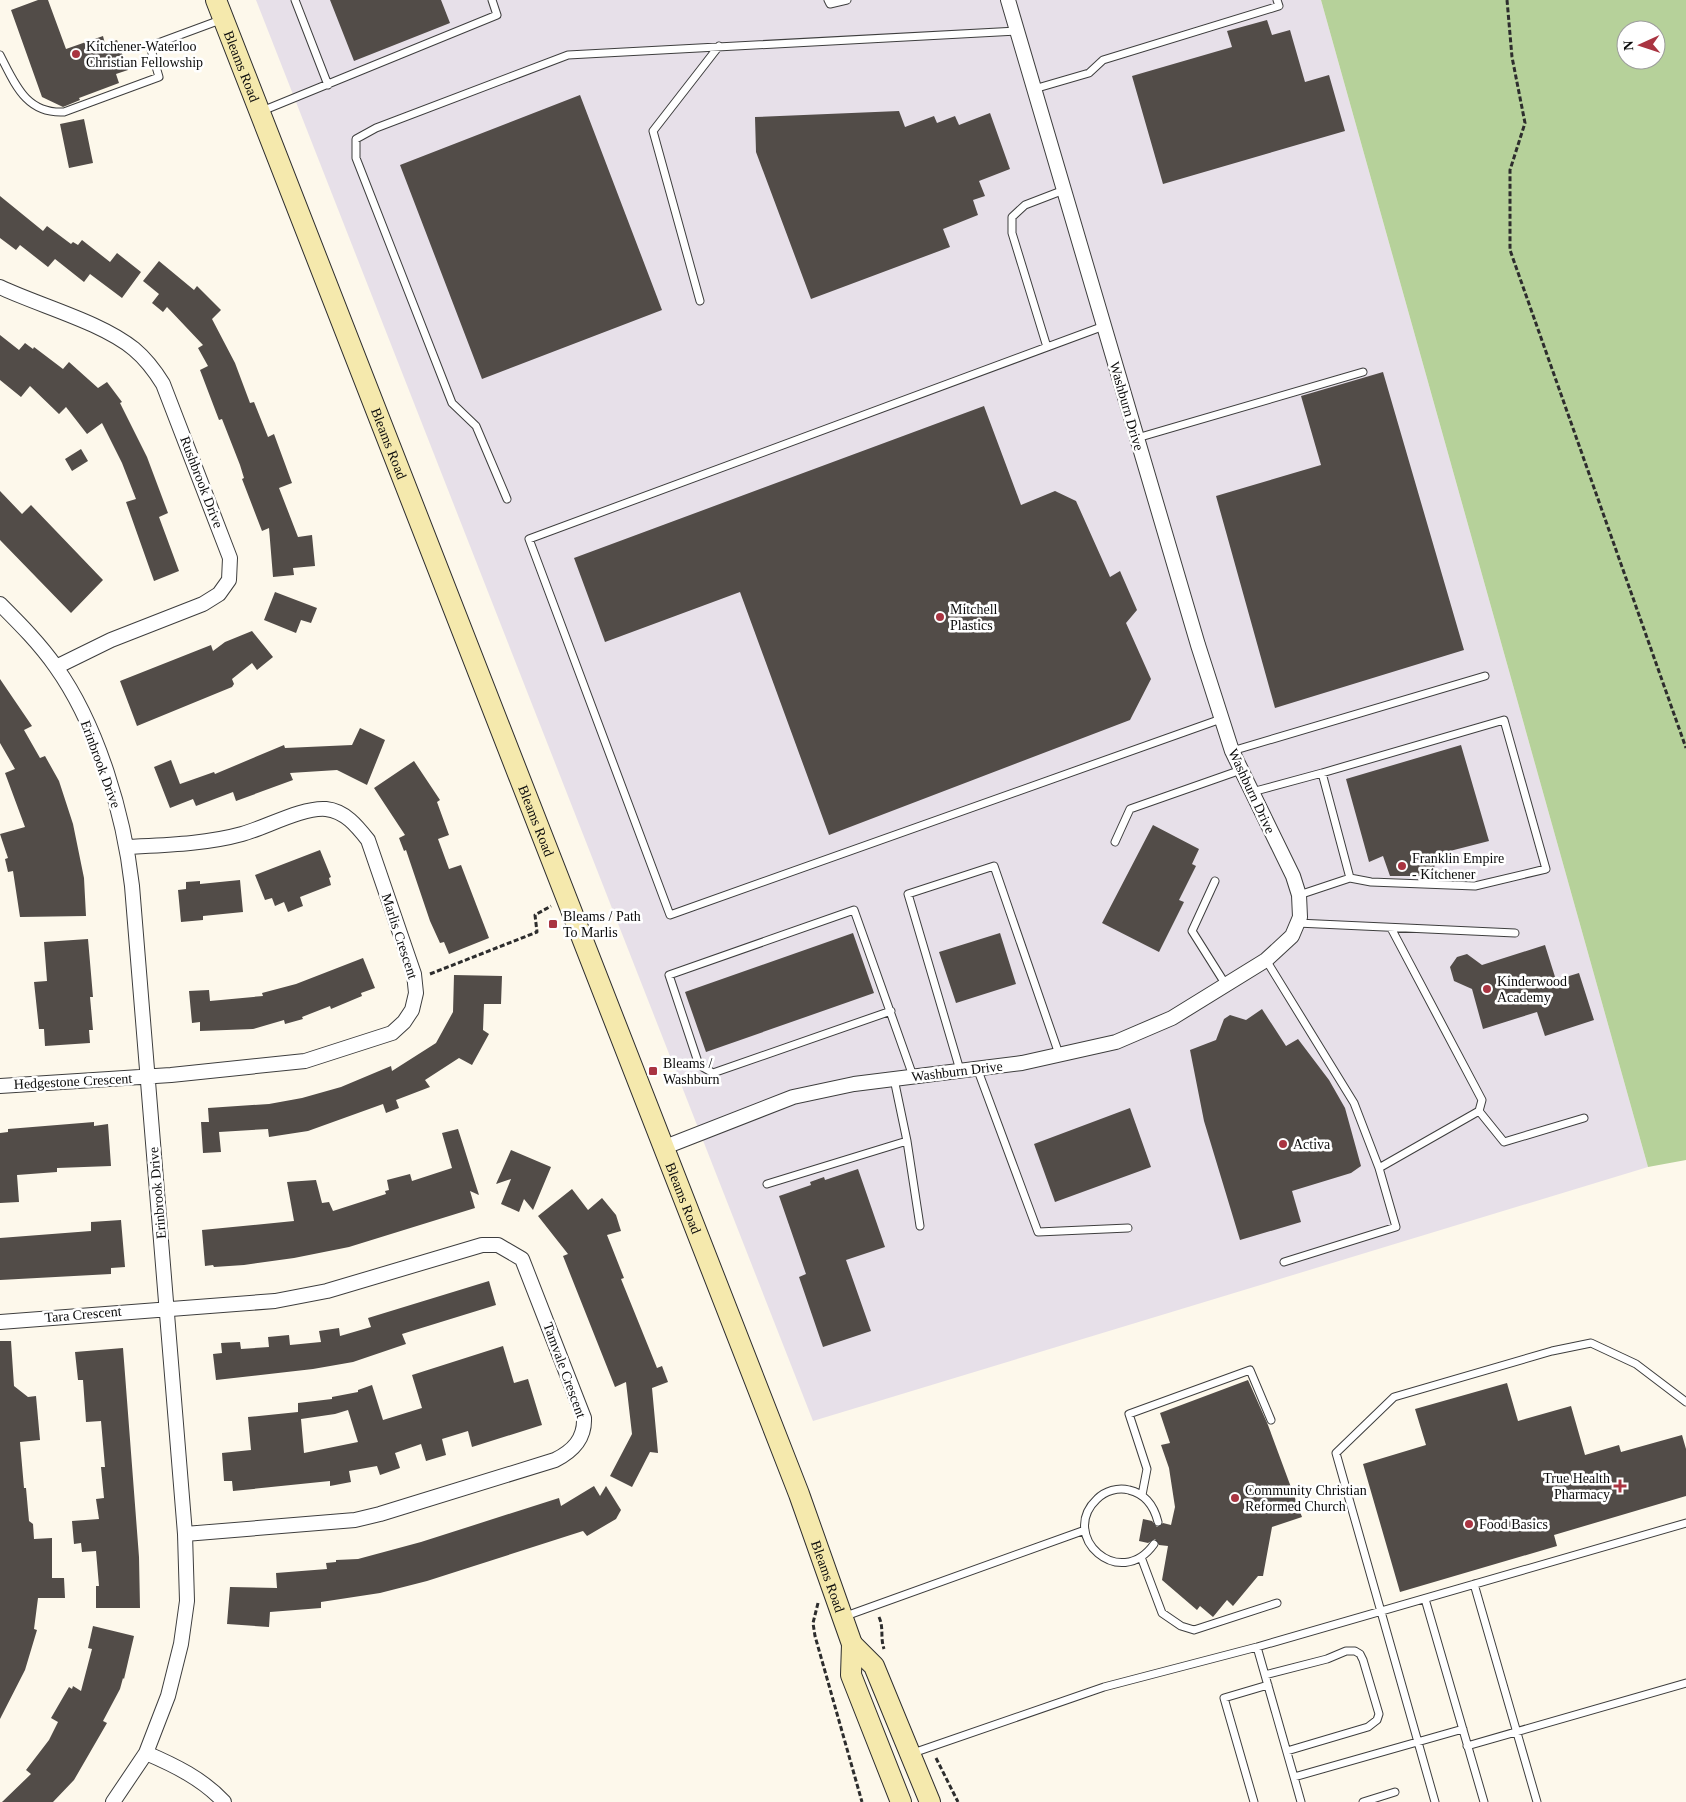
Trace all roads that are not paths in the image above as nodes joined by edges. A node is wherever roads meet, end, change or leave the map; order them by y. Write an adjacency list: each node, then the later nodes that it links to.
1 (216, 0): 8 (main road, Bleams Road)
2 (295, 0): 12 (lane)
3 (492, 0): 12 (lane)
4 (828, 0): 5 (lane)
5 (847, 0)
6 (1008, 0): 9 (street, Washburn Drive)
7 (1277, 0): 13 (lane)
8 (223, 19): 11 (lane); 14 (main road, Bleams Road)
9 (1017, 31): 10 (lane); 13 (street, Washburn Drive)
10 (719, 46): 17 (lane); 22 (lane)
11 (0, 55)
12 (328, 84): 14 (lane)
13 (1034, 89): 15 (street, Washburn Drive)
14 (260, 112): 52 (main road, Bleams Road)
15 (1064, 190): 18 (street, Washburn Drive); 19 (lane)
16 (0, 287): 24 (street, Rushbrook Drive)
17 (700, 301)
18 (1104, 326): 19 (lane); 21 (street, Washburn Drive)
19 (1047, 346): 26 (lane)
20 (1363, 372): 21 (lane)
21 (1137, 438): 26 (street, Washburn Drive)
22 (508, 499)
23 (0, 604): 24 (street, Erinbrook Drive)
24 (56, 667): 32 (street, Erinbrook Drive)
25 (1485, 676): 27 (lane)
26 (1221, 719): 27 (street, Washburn Drive)
27 (1232, 751): 28 (street, Washburn Drive)
28 (1241, 770): 30 (street, Washburn Drive); 31 (lane)
29 (1322, 773): 30 (lane); 33 (lane); 33 (lane)
30 (1252, 792): 35 (street, Washburn Drive)
31 (1115, 842)
32 (128, 847): 46 (street, Erinbrook Drive); 46 (street, Marlis Crescent)
33 (1350, 878): 35 (lane)
34 (1215, 881): 40 (lane)
35 (1299, 895): 36 (street, Washburn Drive)
36 (1297, 923): 37 (lane); 39 (street, Washburn Drive)
37 (1390, 928): 38 (lane); 49 (lane)
38 (1515, 933)
39 (1266, 960): 40 (street, Washburn Drive); 53 (lane)
40 (1226, 985): 42 (street, Washburn Drive)
41 (891, 1011): 41 (lane); 45 (lane)
42 (1059, 1054): 43 (street, Washburn Drive); 44 (lane)
43 (977, 1068): 44 (street, Washburn Drive); 56 (lane)
44 (960, 1070): 45 (street, Washburn Drive)
45 (914, 1076): 47 (street, Washburn Drive)
46 (147, 1077): 48 (street, Hedgestone Crescent); 58 (street, Erinbrook Drive)
47 (894, 1079): 51 (lane); 52 (street, Washburn Drive)
48 (0, 1086)
49 (1479, 1111): 50 (lane); 53 (lane)
50 (1584, 1118)
51 (908, 1141): 54 (lane); 55 (lane)
52 (665, 1147): 73 (main road, Bleams Road)
53 (1379, 1168): 57 (lane)
54 (767, 1184)
55 (920, 1226)
56 (1128, 1228)
57 (1284, 1262)
58 (167, 1308): 59 (street, Tara Crescent); 66 (street, Erinbrook Drive); 66 (street, Tamvale Crescent)
59 (0, 1322)
60 (1686, 1402): 72 (lane)
61 (1271, 1420): 62 (lane)
62 (1142, 1495): 63 (lane); 65 (lane)
63 (1158, 1522)
64 (1686, 1523): 69 (lane)
65 (1085, 1530): 68 (lane); 73 (lane)
66 (185, 1534): 84 (street, Erinbrook Drive)
67 (1154, 1544): 68 (lane)
68 (1141, 1557): 71 (lane)
69 (1474, 1584): 70 (lane); 80 (lane)
70 (1425, 1599): 72 (lane); 79 (lane)
71 (1277, 1603)
72 (1381, 1611): 75 (lane); 81 (lane)
73 (843, 1617): 74 (main road, Bleams Road)
74 (852, 1644): 85 (main road, Bleams Road); 90 (main road, Bleams Road)
75 (1257, 1647): 76 (lane); 85 (lane)
76 (1265, 1675): 78 (lane); 83 (lane)
77 (1686, 1683): 80 (lane)
78 (1268, 1686): 83 (lane); 92 (lane)
79 (1463, 1729): 81 (lane); 82 (lane)
80 (1517, 1732): 82 (lane); 97 (lane)
81 (1419, 1742): 86 (lane); 95 (lane)
82 (1468, 1746): 96 (lane)
83 (1287, 1751): 86 (lane)
84 (146, 1753): 88 (street, Erinbrook Drive); 89 (street)
85 (909, 1754): 91 (main road, Bleams Road)
86 (1294, 1778): 93 (lane)
87 (1395, 1792): 94 (lane)
88 (113, 1802)
89 (224, 1802)
90 (901, 1802)
91 (930, 1802)
92 (1254, 1802)
93 (1301, 1802)
94 (1363, 1802)
95 (1435, 1802)
96 (1484, 1802)
97 (1537, 1802)

